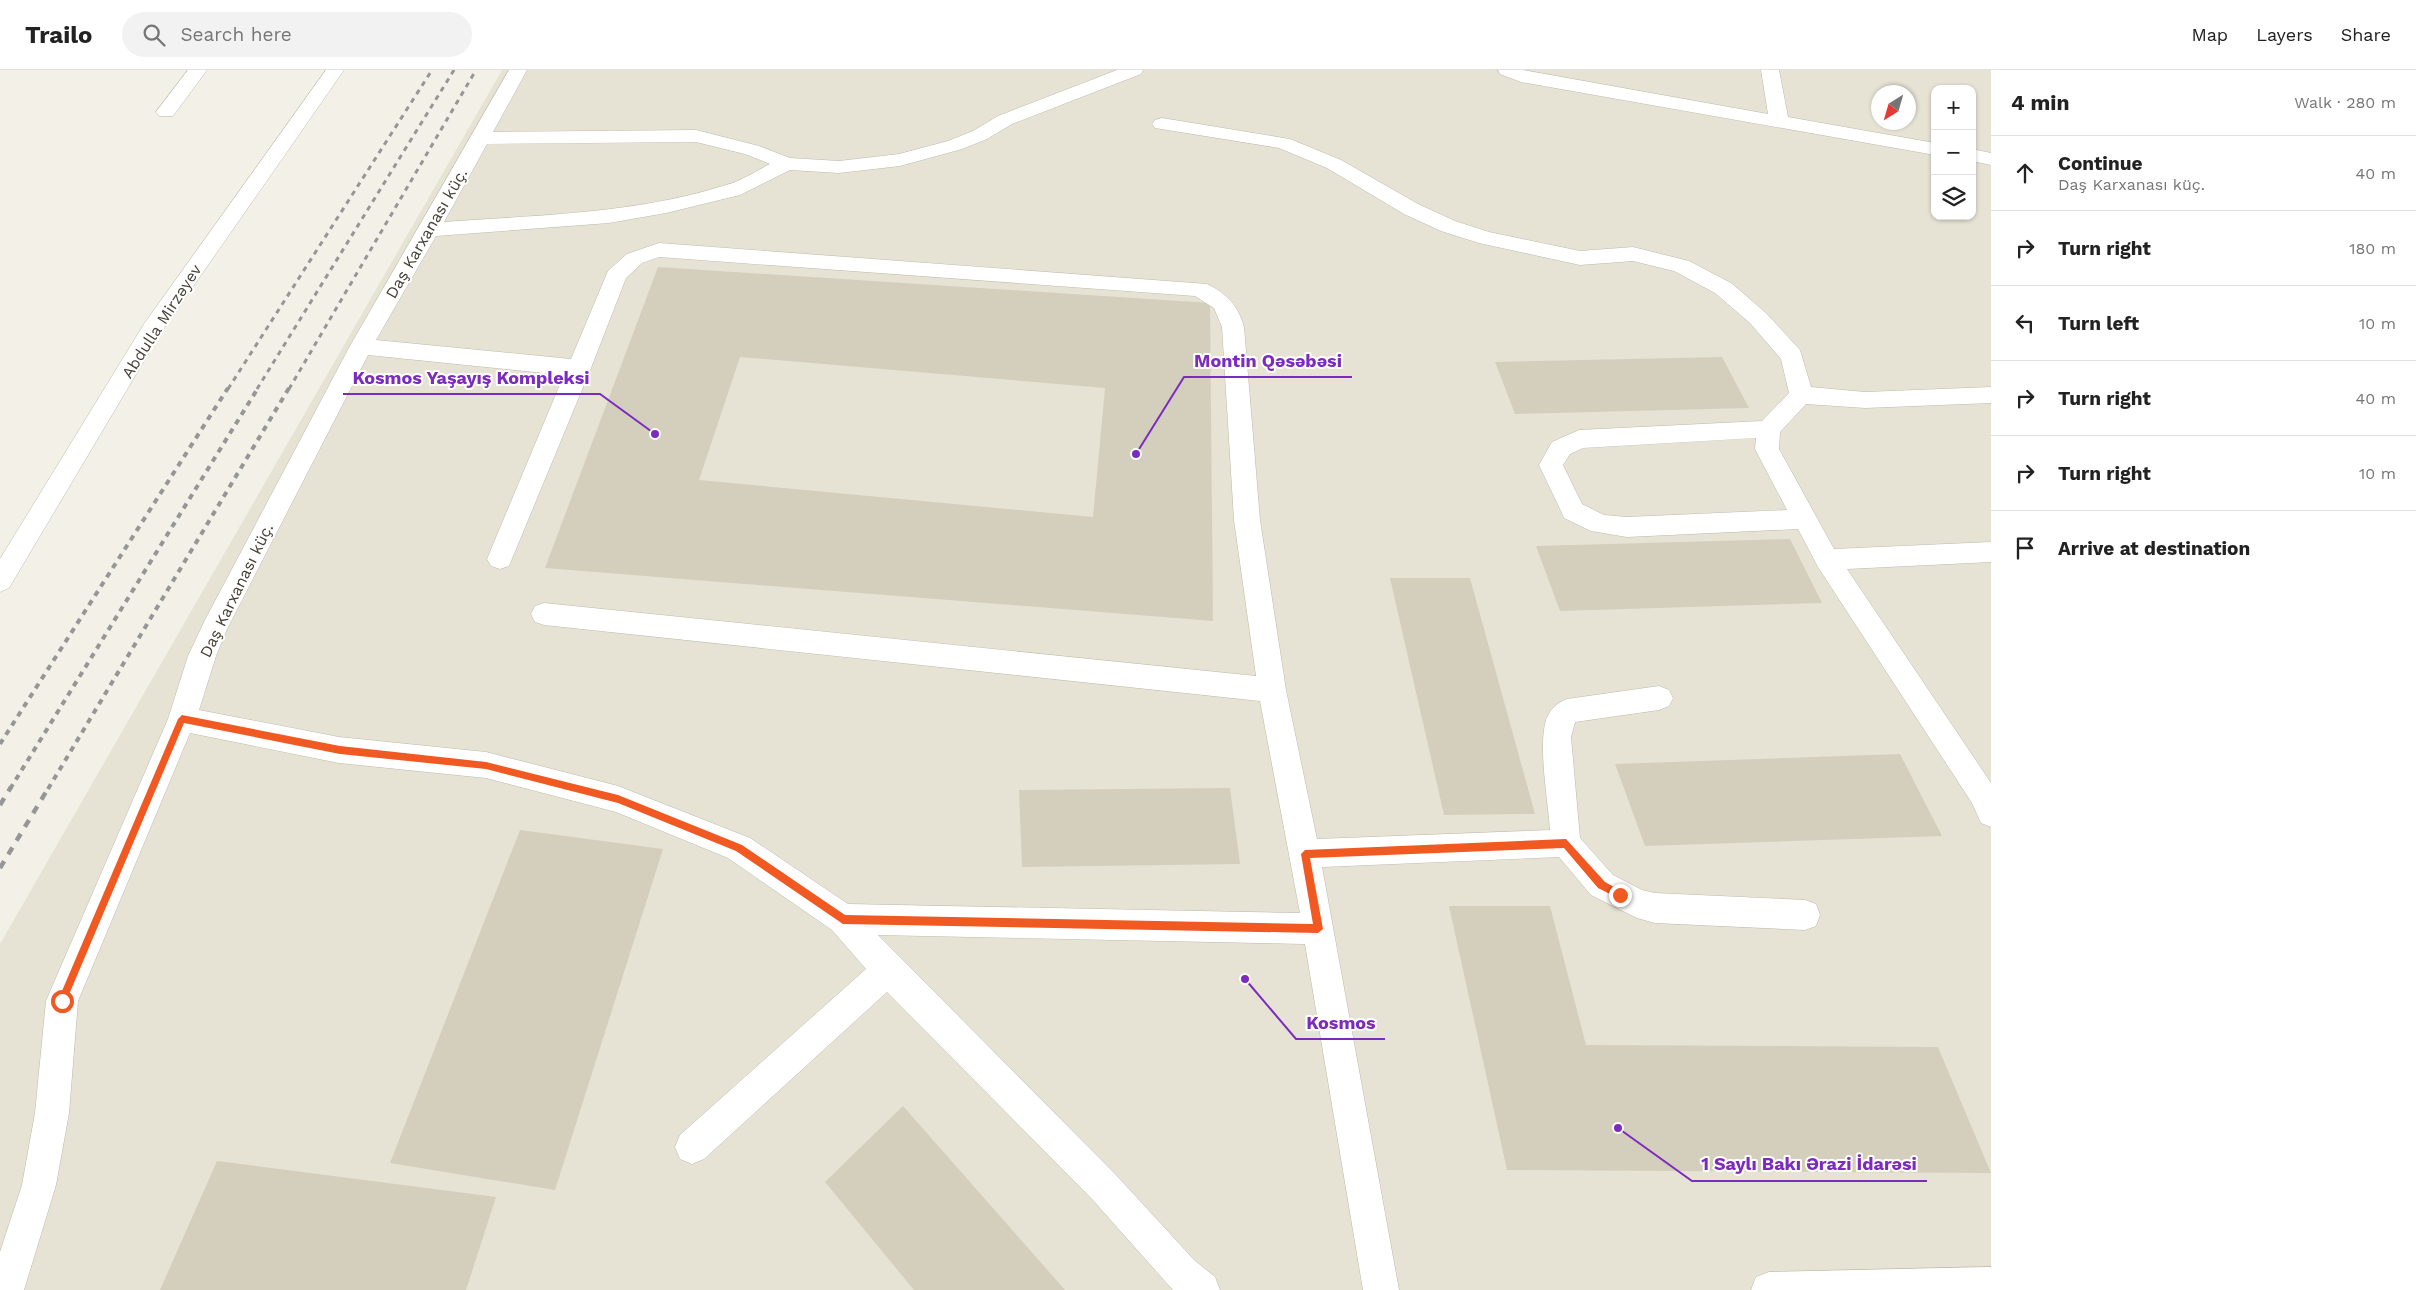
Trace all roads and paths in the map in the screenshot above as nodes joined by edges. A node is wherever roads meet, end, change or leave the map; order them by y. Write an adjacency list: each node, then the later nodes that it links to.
1 (198, 70): 7 (street)
2 (335, 70): 25 (street, Abdulla Mirzəyev)
3 (518, 70): 10 (street, Daş Karxanası küç.)
4 (1134, 70): 14 (street)
5 (1508, 70): 8 (street)
6 (1770, 70): 8 (street)
7 (166, 112)
8 (1779, 120): 11 (street)
9 (1162, 124): 18 (street)
10 (480, 138): 14 (street); 15 (street, Daş Karxanası küç.)
11 (1931, 147)
12 (1976, 156): 13 (street)
13 (1991, 159)
14 (787, 164): 15 (street)
15 (429, 230): 16 (street, Daş Karxanası küç.)
16 (361, 346): 17 (street); 29 (street, Daş Karxanası küç.)
17 (580, 368): 23 (street); 27 (street)
18 (1801, 395): 19 (street); 20 (street)
19 (1991, 395)
20 (1768, 429): 21 (street); 21 (street)
21 (1804, 519): 24 (street)
22 (1991, 552): 24 (street)
23 (500, 559)
24 (1827, 560): 30 (street)
25 (0, 581)
26 (544, 614): 27 (street)
27 (1272, 690): 32 (street)
28 (1659, 698): 31 (street)
29 (182, 719): 34 (street); 39 (street, Daş Karxanası küç.)
30 (1991, 813)
31 (1566, 844): 32 (street); 33 (street)
32 (1305, 854): 35 (street)
33 (1805, 915)
34 (843, 919): 35 (street); 36 (street)
35 (1318, 929): 41 (street)
36 (888, 970): 37 (street); 40 (street)
37 (692, 1147)
38 (1991, 1285): 42 (street)
39 (6, 1290)
40 (1202, 1290)
41 (1381, 1290)
42 (1769, 1290)

